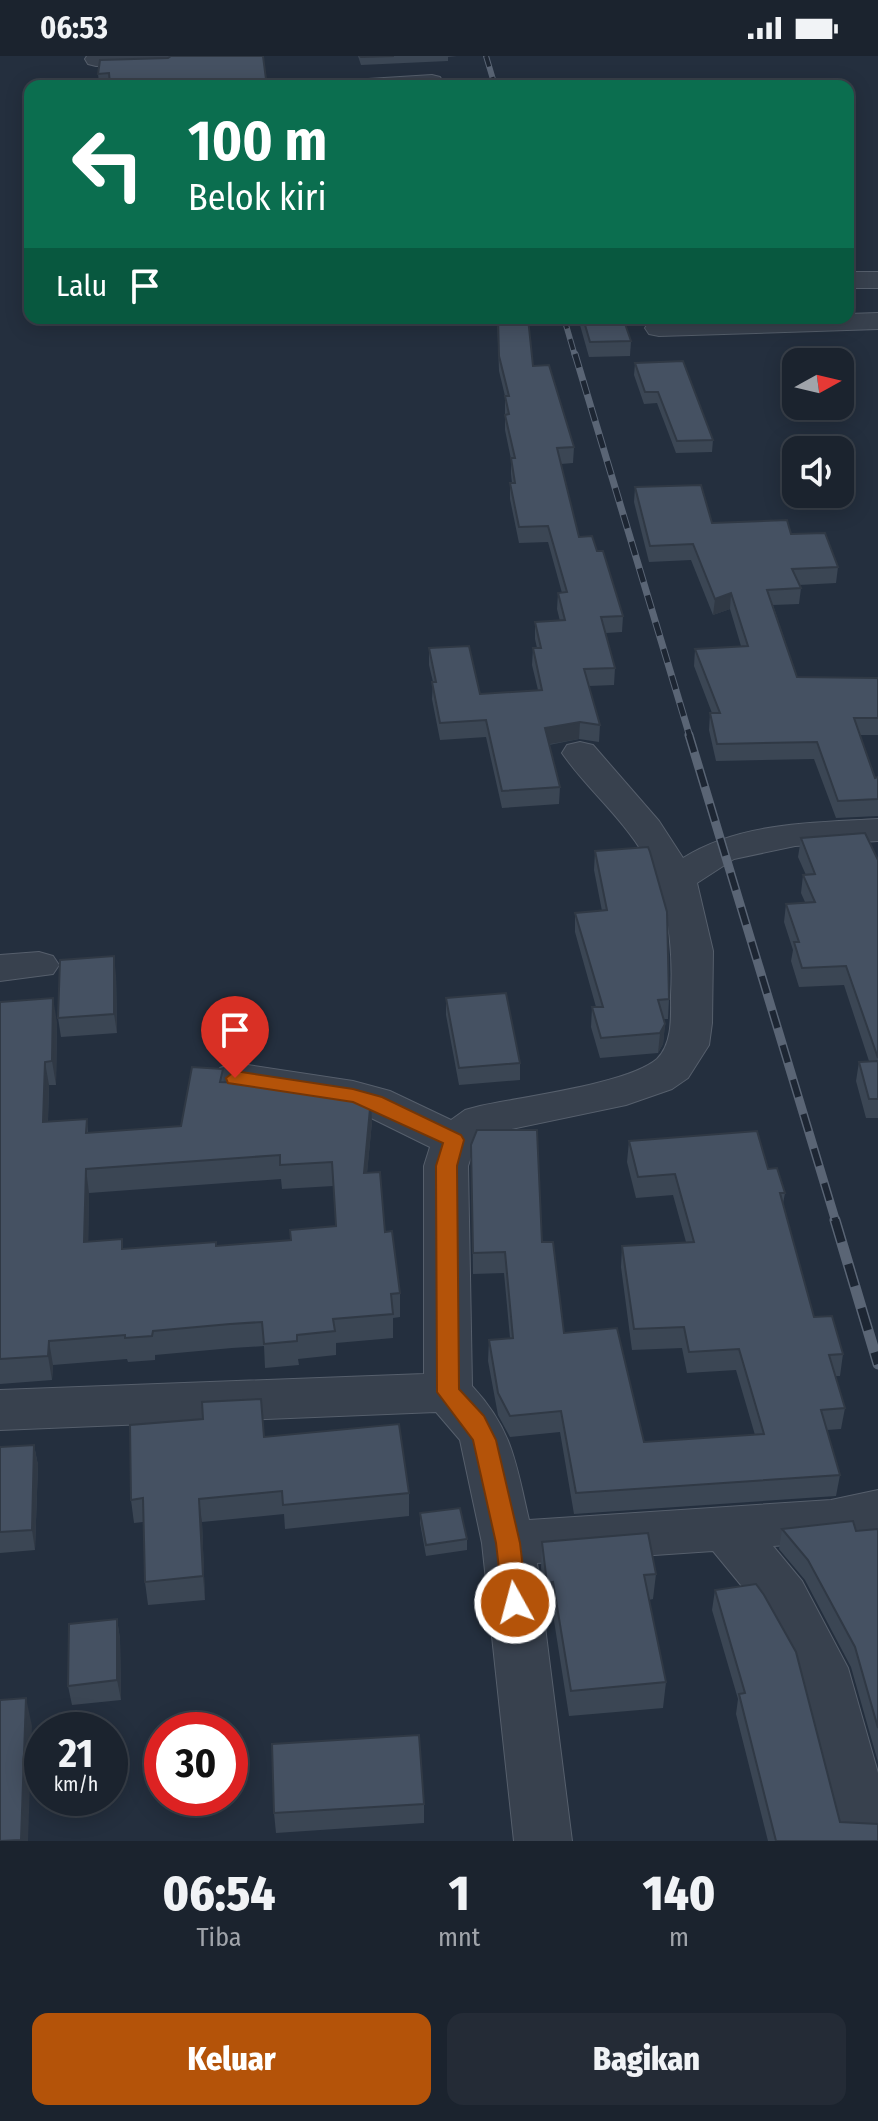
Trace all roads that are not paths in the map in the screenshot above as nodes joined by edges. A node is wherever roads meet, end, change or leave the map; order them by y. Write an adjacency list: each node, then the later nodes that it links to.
1 (169, 56): 2 (street)
2 (96, 58): 3 (street)
3 (95, 80)
4 (854, 280): 5 (street)
5 (878, 280)
6 (854, 321): 7 (street)
7 (878, 321)
8 (732, 324): 9 (street)
9 (659, 328)
10 (580, 753): 12 (street)
11 (878, 830): 12 (street)
12 (677, 879): 14 (street)
13 (235, 1078): 14 (street)
14 (454, 1140): 15 (street)
15 (448, 1392): 16 (street); 19 (street)
16 (0, 1410)
17 (878, 1511): 18 (street)
18 (723, 1527): 19 (street); 21 (street)
19 (508, 1543): 20 (street)
20 (543, 1841)
21 (868, 1841)

